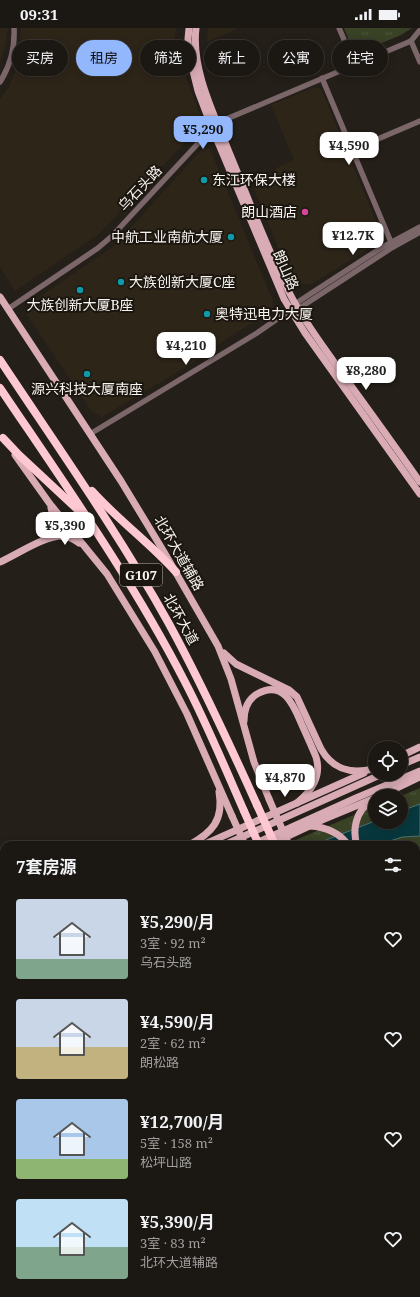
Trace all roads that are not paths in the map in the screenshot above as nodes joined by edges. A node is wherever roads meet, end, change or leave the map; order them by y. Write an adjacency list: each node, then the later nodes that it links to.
1 (14, 28): 12 (street)
2 (189, 28): 14 (main road, 朗山路)
3 (196, 28): 14 (main road, 朗山路)
4 (339, 28): 6 (street)
5 (420, 30): 7 (street, 乌石头路)
6 (344, 40)
7 (411, 41): 8 (street, 乌石头路); 9 (street)
8 (388, 51)
9 (420, 62)
10 (332, 74): 11 (street, 乌石头路)
11 (322, 78): 14 (street, 乌石头路); 15 (street)
12 (0, 82)
13 (420, 121): 15 (street)
14 (214, 126): 20 (main road, 朗山路); 21 (street, 乌石头路); 22 (main road, 朗山路)
15 (352, 150): 18 (street)
16 (420, 227): 18 (street)
17 (420, 232): 18 (street)
18 (392, 244): 20 (street)
19 (0, 297): 21 (main road, 北环大道辅路)
20 (297, 306): 22 (street); 28 (main road, 朗山路)
21 (8, 309): 25 (main road, 北环大道辅路)
22 (290, 310): 25 (street); 29 (main road, 朗山路)
23 (0, 360): 27 (highway, 北环大道 / G107)
24 (0, 388): 31 (highway, 北环大道 / G107)
25 (90, 434): 35 (main road, 北环大道辅路)
26 (2, 435): 30 (main road); 31 (highway)
27 (68, 462): 35 (highway); 60 (highway, 北环大道 / G107, bridge)
28 (420, 482)
29 (420, 494)
30 (50, 504): 32 (main road); 33 (main road)
31 (92, 524): 58 (highway, 北环大道 / G107, bridge)
32 (42, 541): 33 (main road); 34 (main road)
33 (88, 550): 47 (main road)
34 (0, 562)
35 (176, 572): 36 (main road, 北环大道辅路)
36 (218, 646): 37 (main road); 38 (main road, 北环大道辅路)
37 (297, 704): 38 (main road); 43 (main road); 51 (main road)
38 (245, 731): 62 (main road, 北环大道辅路, bridge)
39 (420, 747): 40 (main road)
40 (408, 753)
41 (420, 757): 42 (main road)
42 (408, 762)
43 (368, 769)
44 (368, 771): 51 (main road)
45 (420, 771): 59 (main road)
46 (420, 777): 49 (main road)
47 (216, 780): 54 (main road); 57 (main road, bridge)
48 (368, 780): 56 (main road)
49 (395, 789)
50 (368, 802): 53 (main road)
51 (296, 803): 55 (main road)
52 (368, 804): 64 (main road)
53 (308, 826): 61 (main road); 63 (main road)
54 (196, 841)
55 (212, 841)
56 (233, 841)
57 (243, 841)
58 (257, 841)
59 (261, 841)
60 (273, 841)
61 (276, 841)
62 (287, 841)
63 (344, 841)
64 (356, 841)

